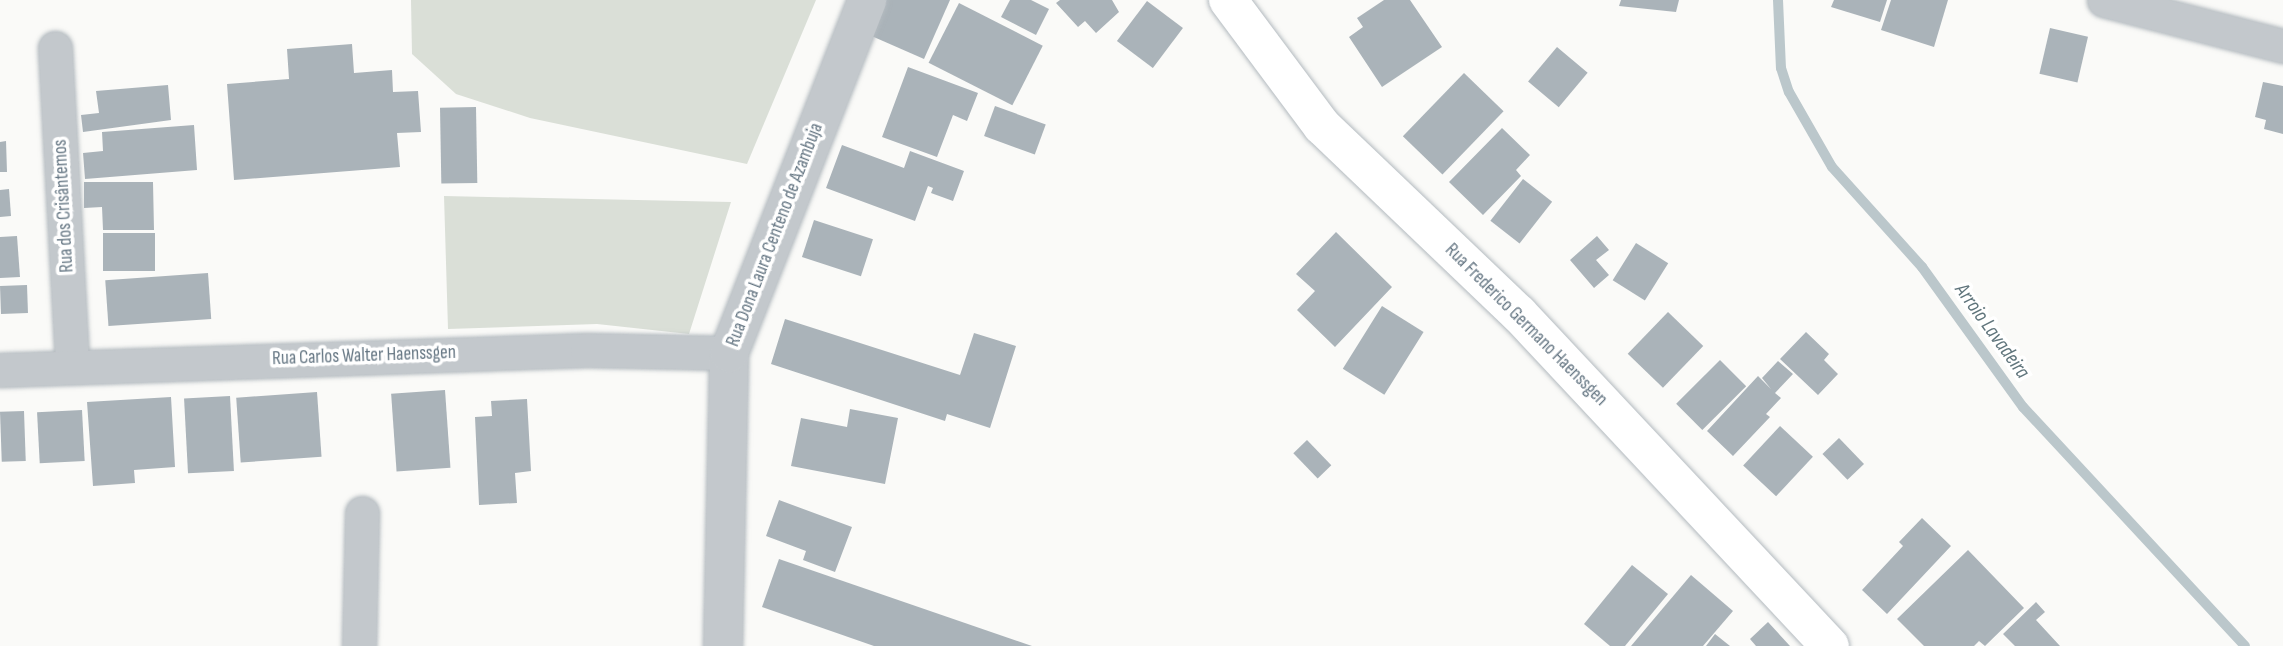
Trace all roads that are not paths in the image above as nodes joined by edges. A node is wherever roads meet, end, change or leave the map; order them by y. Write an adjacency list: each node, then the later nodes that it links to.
1 (867, 0): 6 (street, Rua Dona Laura Centeno de Azambuja)
2 (1228, 0): 12 (main road, Rua Frederico Germano Haenssgen)
3 (2104, 0): 4 (street)
4 (2283, 46)
5 (55, 48): 7 (street, Rua dos Crisântemos)
6 (729, 353): 7 (street, Rua Carlos Walter Haenssgen); 11 (street, Rua Dona Laura Centeno de Azambuja)
7 (72, 365): 8 (street, Rua Carlos Walter Haenssgen)
8 (0, 370)
9 (362, 513): 10 (street)
10 (359, 646)
11 (723, 646)
12 (1830, 646)

